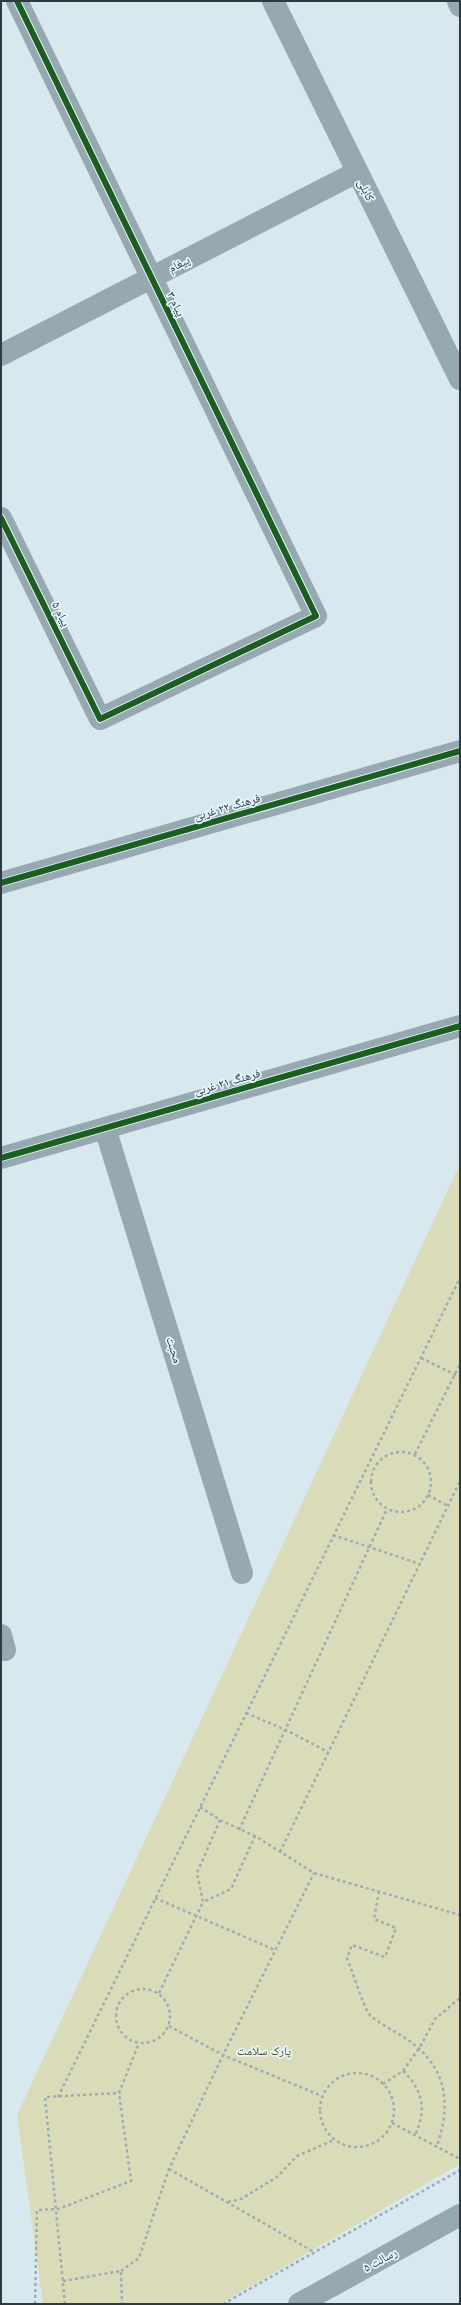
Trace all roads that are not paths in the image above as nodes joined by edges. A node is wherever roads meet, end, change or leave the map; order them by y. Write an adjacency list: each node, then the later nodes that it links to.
1 (17, 1): 6 (street, پیام ۳)
2 (273, 1): 5 (street, کابلی)
3 (458, 1): 4 (street)
4 (460, 6)
5 (357, 172): 6 (street, پیغام); 8 (street, کابلی)
6 (152, 278): 7 (street, پیغام); 10 (street, پیام ۳)
7 (1, 355)
8 (460, 379)
9 (1, 518): 10 (street, پیام ۵)
10 (100, 719)
11 (460, 751): 12 (street, فرهنگ ۲۲ غربی)
12 (1, 883)
13 (460, 1026): 14 (street, فرهنگ ۲۱ غربی)
14 (105, 1128): 15 (street, فرهنگ ۲۱ غربی); 16 (street, محبت)
15 (1, 1158)
16 (242, 1573)
17 (460, 2216): 18 (street, رسالت ۵)
18 (299, 2304)

